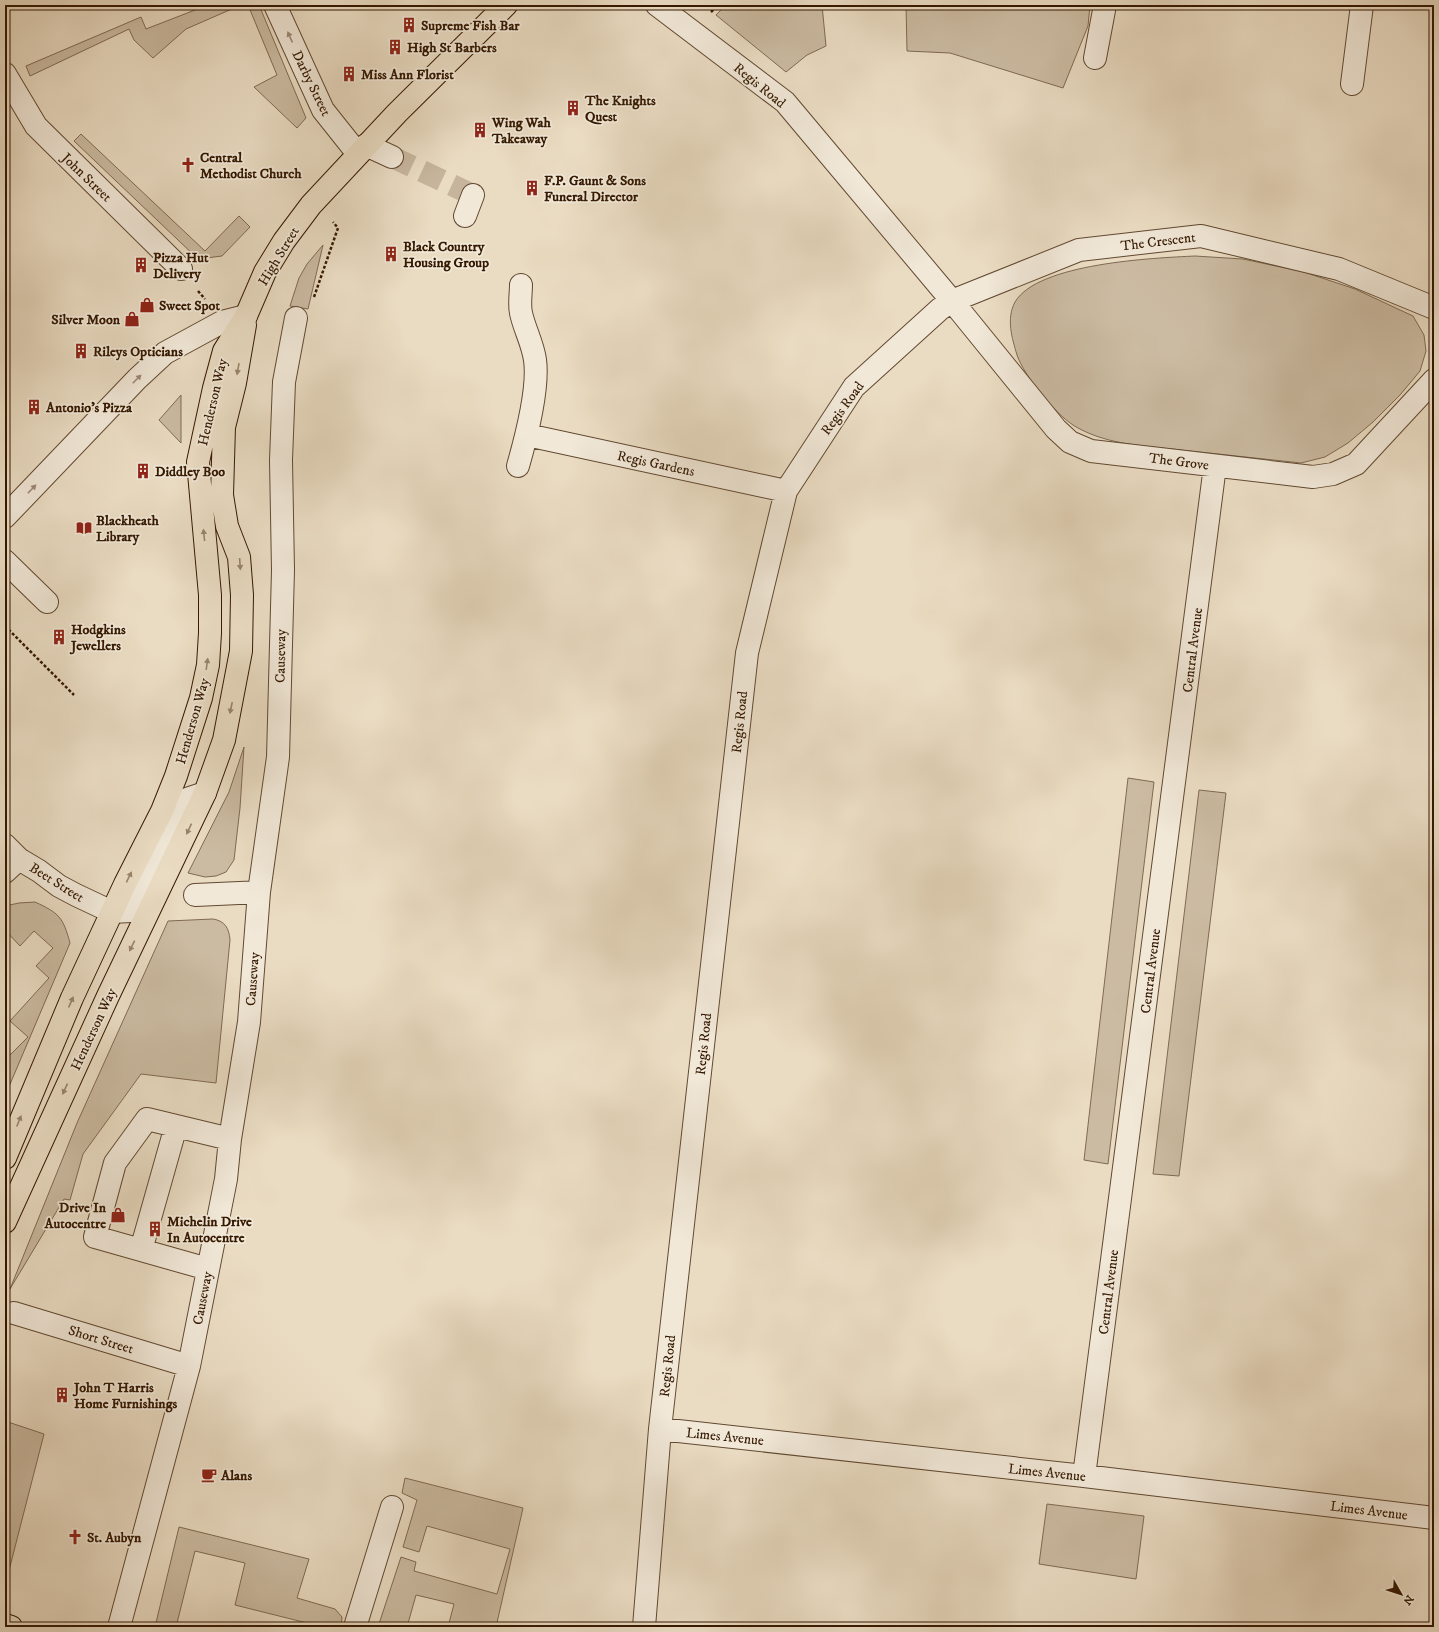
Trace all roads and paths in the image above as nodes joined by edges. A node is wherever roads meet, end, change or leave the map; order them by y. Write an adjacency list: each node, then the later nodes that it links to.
1 (275, 5): 9 (street, Darby Street, one-way to 1)
2 (506, 5): 9 (main road, High Street)
3 (658, 5): 16 (street, Regis Road)
4 (1105, 5): 6 (street)
5 (1362, 5): 8 (street)
6 (1095, 58)
7 (5, 74): 14 (street, John Street)
8 (1352, 84)
9 (362, 150): 10 (street); 12 (main road, High Street)
10 (392, 157)
11 (473, 195): 13 (street)
12 (317, 198): 18 (main road, High Street); 19 (path)
13 (465, 216)
14 (181, 269)
15 (521, 285): 21 (street)
16 (952, 301): 17 (street, The Crescent); 23 (street, The Grove); 24 (street, Regis Road)
17 (1434, 308)
18 (246, 316): 25 (street, one-way to 18); 30 (main road, Henderson Way, one-way to 30); 34 (main road, Henderson Way, one-way to 18)
19 (296, 318): 32 (street, Causeway)
20 (1434, 380): 23 (street, The Grove)
21 (527, 435): 22 (street); 24 (street, Regis Gardens)
22 (518, 466)
23 (1215, 466): 44 (street, Central Avenue)
24 (786, 491): 43 (street, Regis Road)
25 (5, 517)
26 (5, 561): 27 (street)
27 (47, 602)
28 (5, 626): 29 (path)
29 (74, 695)
30 (205, 793): 34 (street); 38 (main road, Henderson Way, one-way to 38)
31 (10, 859): 34 (street, Beet Street)
32 (259, 892): 33 (street); 36 (street, Causeway)
33 (195, 895)
34 (112, 912): 37 (main road, Henderson Way, one-way to 34)
35 (176, 1126): 36 (street); 39 (street); 39 (street)
36 (230, 1139): 40 (street, Causeway)
37 (5, 1158)
38 (5, 1222)
39 (141, 1250): 40 (street)
40 (208, 1269): 42 (street, Causeway)
41 (14, 1313): 42 (street, Short Street)
42 (189, 1366): 49 (street, Causeway)
43 (660, 1429): 44 (street, Limes Avenue); 51 (street, Regis Road)
44 (1084, 1476): 46 (street, Limes Avenue)
45 (392, 1507): 50 (street)
46 (1434, 1518)
47 (5, 1625): 48 (main road)
48 (11, 1627)
49 (119, 1627)
50 (355, 1627)
51 (644, 1627)

